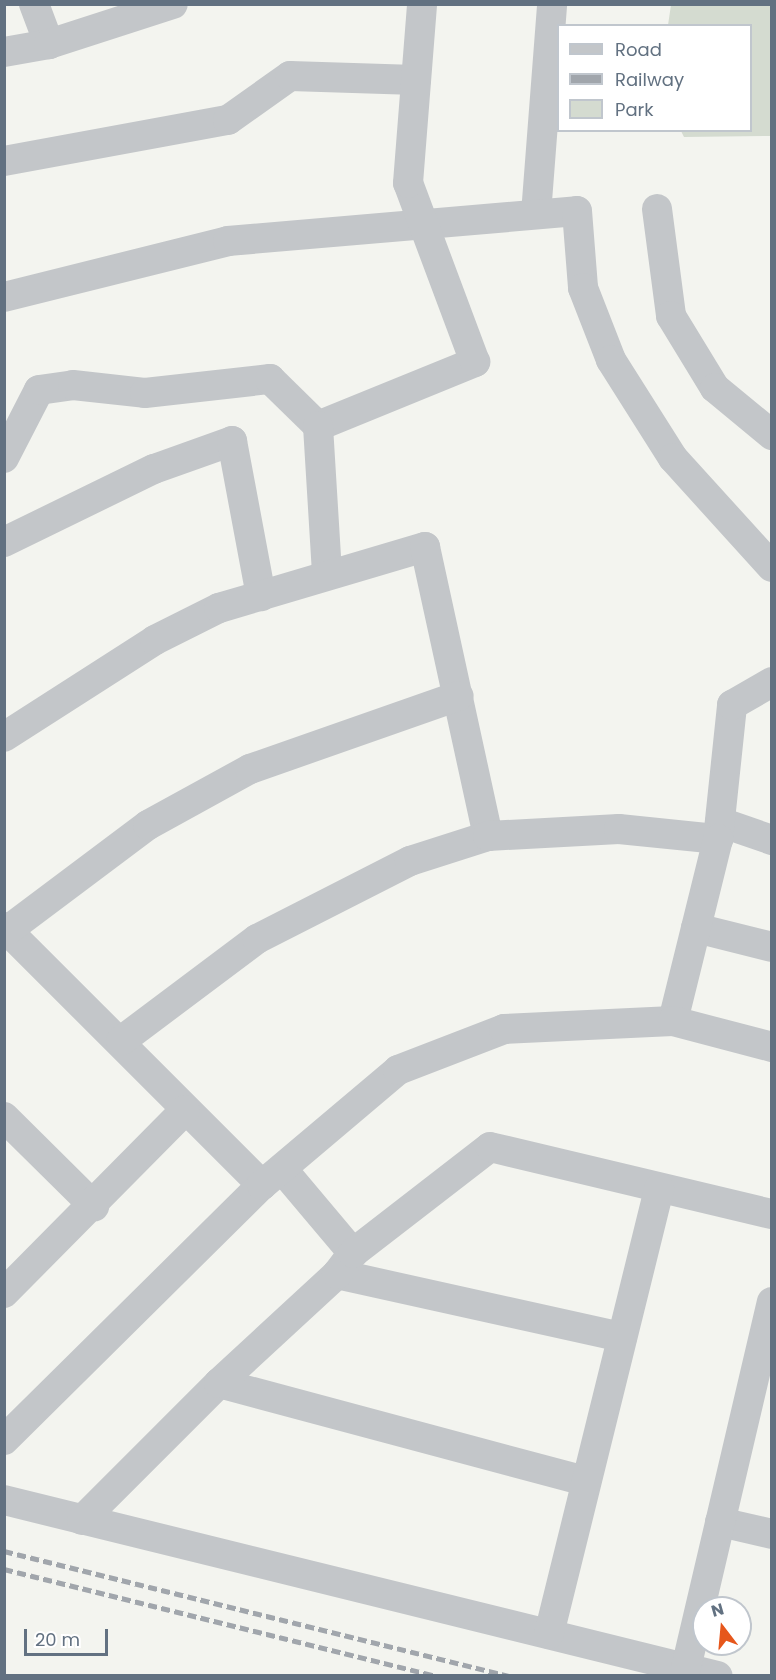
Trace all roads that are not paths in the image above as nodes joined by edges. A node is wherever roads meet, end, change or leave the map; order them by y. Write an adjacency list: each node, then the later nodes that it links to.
1 (34, 4): 5 (street)
2 (173, 4): 5 (street)
3 (422, 4): 7 (street)
4 (552, 4): 10 (street)
5 (49, 44): 6 (street)
6 (4, 52)
7 (416, 80): 8 (street); 11 (street)
8 (4, 161)
9 (657, 209): 14 (street)
10 (536, 214): 11 (street); 17 (street)
11 (422, 222): 12 (street); 13 (street)
12 (4, 297)
13 (318, 426): 15 (street); 18 (street)
14 (771, 435)
15 (4, 458)
16 (4, 542): 19 (street)
17 (771, 567)
18 (327, 576): 19 (street); 21 (street)
19 (261, 596): 22 (street)
20 (771, 682): 23 (street)
21 (459, 696): 24 (street); 26 (street)
22 (4, 737)
23 (719, 830): 24 (street); 25 (street); 27 (street)
24 (488, 836): 30 (street)
25 (771, 840)
26 (6, 928): 30 (street)
27 (696, 928): 28 (street); 29 (street)
28 (771, 947)
29 (673, 1021): 31 (street); 34 (street)
30 (121, 1041): 32 (street)
31 (771, 1047)
32 (185, 1110): 34 (street); 36 (street)
33 (4, 1117): 36 (street)
34 (272, 1177): 38 (street); 44 (street)
35 (659, 1188): 37 (street); 38 (street); 41 (street)
36 (94, 1206): 39 (street)
37 (771, 1214)
38 (345, 1264): 41 (street); 43 (street)
39 (4, 1293)
40 (771, 1302): 42 (street)
41 (622, 1337): 45 (street)
42 (764, 1372): 48 (street)
43 (219, 1383): 45 (street); 47 (street)
44 (4, 1440)
45 (586, 1480): 50 (street)
46 (4, 1500): 47 (street)
47 (82, 1520): 50 (street)
48 (720, 1522): 49 (street); 51 (street)
49 (771, 1534)
50 (549, 1634): 51 (street)
51 (686, 1668): 52 (street)
52 (718, 1676)

